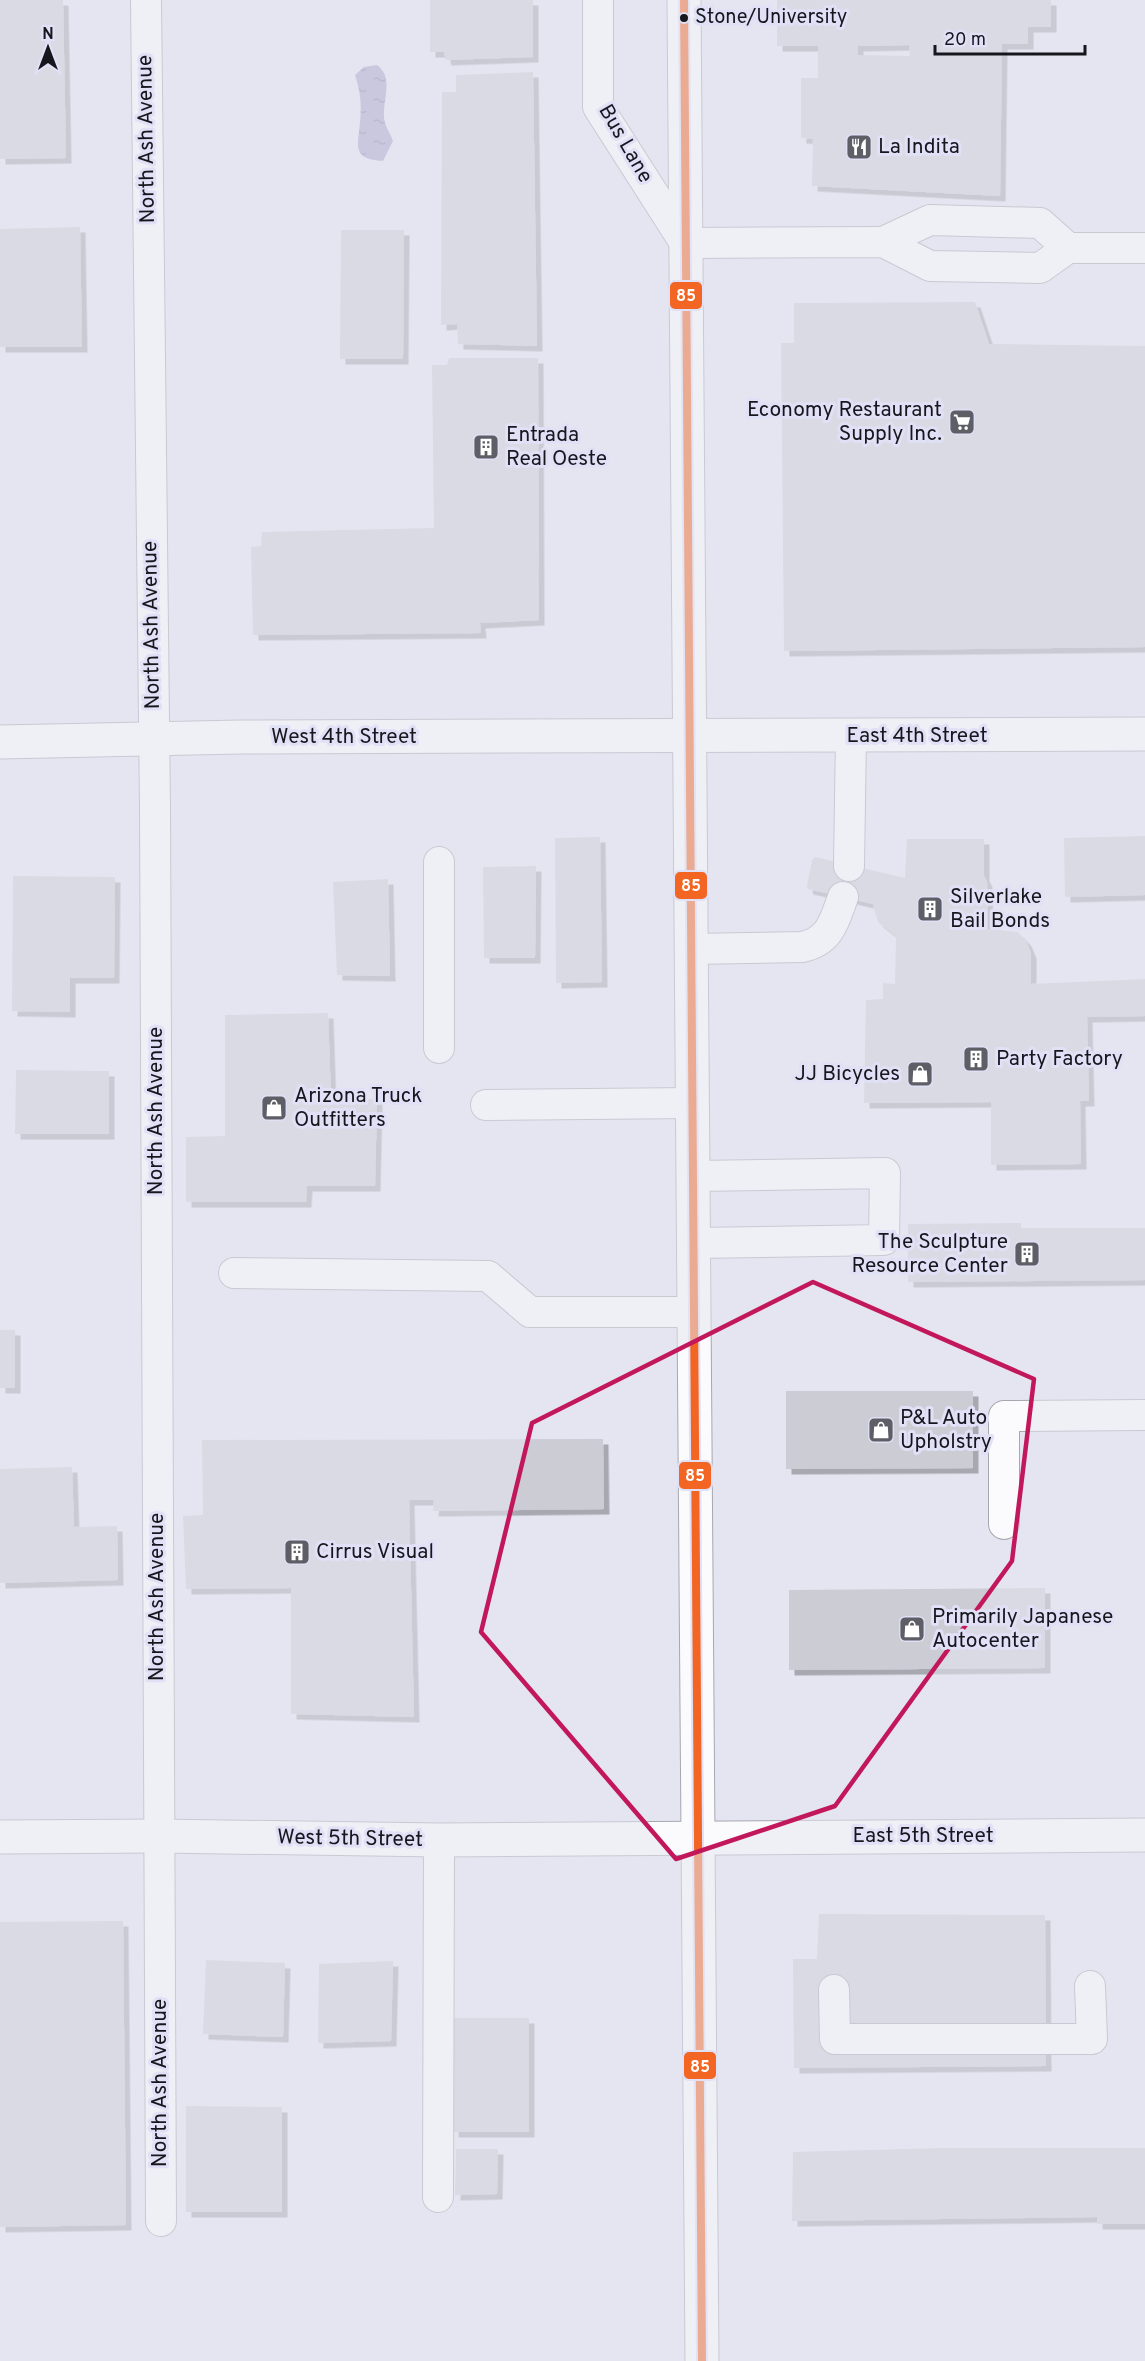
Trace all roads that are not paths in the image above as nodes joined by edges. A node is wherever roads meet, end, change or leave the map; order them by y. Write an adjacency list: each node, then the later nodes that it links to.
1 (146, 0): 11 (lane, North Ash Avenue)
2 (598, 0): 5 (lane, Bus Lane)
3 (684, 0): 5 (main road)
4 (883, 242): 5 (lane); 6 (lane); 6 (lane)
5 (685, 243): 10 (main road)
6 (1068, 248): 7 (lane)
7 (1145, 248)
8 (1145, 734): 9 (main road, East 4th Street)
9 (851, 736): 10 (main road, East 4th Street); 14 (lane)
10 (688, 737): 11 (main road, West 4th Street); 16 (main road)
11 (153, 738): 12 (main road, West 4th Street); 27 (lane, North Ash Avenue)
12 (0, 742)
13 (439, 862): 17 (lane)
14 (849, 866)
15 (843, 897): 16 (lane)
16 (691, 949): 18 (main road)
17 (439, 1048)
18 (693, 1103): 19 (lane); 20 (main road)
19 (486, 1105)
20 (693, 1176): 21 (main road); 21 (lane)
21 (694, 1243): 23 (main road)
22 (234, 1273): 23 (lane)
23 (695, 1312): 29 (main road)
24 (1145, 1414): 25 (lane)
25 (1004, 1524)
26 (1145, 1835): 29 (main road, East 5th Street)
27 (159, 1836): 28 (main road, West 5th Street); 30 (main road, West 5th Street); 34 (lane, North Ash Avenue)
28 (0, 1837)
29 (700, 1838): 30 (main road, West 5th Street); 35 (main road)
30 (439, 1840): 33 (lane)
31 (1090, 1986): 32 (lane)
32 (834, 1990)
33 (438, 2197)
34 (161, 2221)
35 (702, 2361)

